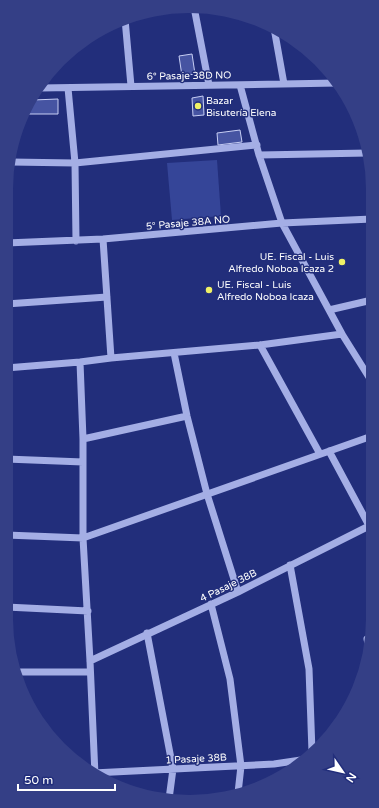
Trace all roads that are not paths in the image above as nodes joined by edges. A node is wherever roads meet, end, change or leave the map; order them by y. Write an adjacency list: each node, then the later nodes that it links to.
1 (195, 13): 6 (street)
2 (126, 25): 8 (street)
3 (275, 35): 5 (street)
4 (331, 83): 5 (street, 6° Pasaje 38D NO)
5 (284, 84): 7 (street, 6° Pasaje 38D NO)
6 (209, 85): 7 (street, 6° Pasaje 38D NO); 8 (street, 6° Pasaje 38D NO)
7 (240, 85): 11 (street)
8 (131, 86): 10 (street, 6° Pasaje 38D NO)
9 (45, 88): 10 (street, 6° Pasaje 38D NO)
10 (68, 88): 15 (street)
11 (257, 145): 13 (street); 15 (street)
12 (362, 153): 13 (street)
13 (259, 155): 17 (street)
14 (15, 162): 15 (street)
15 (75, 163): 19 (street)
16 (366, 219): 17 (street, 5° Pasaje 38A NO)
17 (282, 224): 18 (street, 5° Pasaje 38A NO); 24 (street)
18 (103, 239): 19 (street, 5° Pasaje 38A NO); 21 (street)
19 (76, 241): 20 (street, 5° Pasaje 38A NO)
20 (13, 243)
21 (107, 297): 23 (street); 28 (street)
22 (366, 301): 24 (street)
23 (13, 304)
24 (329, 310): 25 (street)
25 (342, 334): 26 (street); 31 (street)
26 (260, 345): 27 (street); 36 (street)
27 (174, 353): 28 (street); 32 (street)
28 (111, 358): 29 (street)
29 (80, 362): 30 (street); 34 (street)
30 (13, 367)
31 (366, 372)
32 (187, 416): 34 (street); 39 (street)
33 (366, 438): 35 (street)
34 (83, 439): 38 (street)
35 (329, 451): 36 (street); 40 (street)
36 (320, 454): 39 (street)
37 (13, 460): 38 (street)
38 (83, 462): 43 (street)
39 (207, 494): 43 (street); 45 (street)
40 (366, 516)
41 (366, 527): 44 (street, 4 Pasaje 38B)
42 (13, 535): 43 (street)
43 (83, 538): 48 (street)
44 (290, 565): 45 (street, 4 Pasaje 38B); 53 (street)
45 (238, 592): 46 (street, 4 Pasaje 38B)
46 (211, 604): 49 (street, 4 Pasaje 38B); 55 (street)
47 (13, 607): 48 (street)
48 (88, 611): 50 (street)
49 (147, 633): 50 (street, 4 Pasaje 38B); 57 (street)
50 (90, 661): 52 (street)
51 (21, 672): 52 (street)
52 (90, 672): 56 (street)
53 (312, 745)
54 (294, 761): 55 (street, 1 Pasaje 38B)
55 (241, 766): 57 (street, 1 Pasaje 38B); 59 (street)
56 (94, 767)
57 (173, 769): 58 (street, 1 Pasaje 38B); 60 (street)
58 (105, 773)
59 (239, 788)
60 (170, 794)

